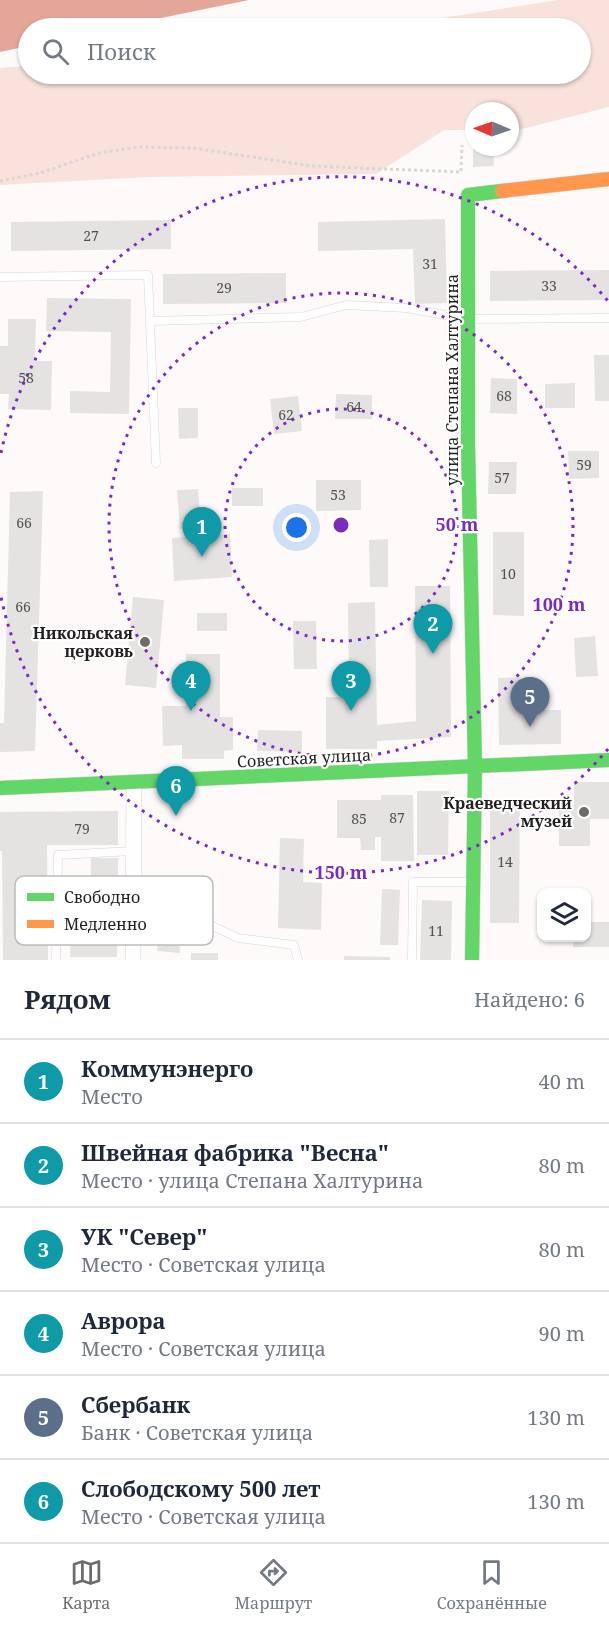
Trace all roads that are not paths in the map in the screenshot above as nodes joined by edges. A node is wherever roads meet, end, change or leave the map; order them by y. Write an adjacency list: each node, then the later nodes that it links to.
1 (609, 179): 4 (street, улица Степана Халтурина)
2 (0, 277): 5 (lane)
3 (609, 318): 4 (lane)
4 (468, 319): 5 (lane); 8 (street, улица Степана Халтурина)
5 (151, 321): 6 (lane)
6 (156, 463)
7 (609, 760): 8 (street, Советская улица)
8 (475, 767): 9 (street, Советская улица); 14 (street, улица Степана Халтурина)
9 (134, 782): 10 (street, Советская улица); 11 (street)
10 (0, 788)
11 (134, 851): 12 (lane); 13 (street)
12 (58, 876)
13 (134, 876)
14 (474, 882): 19 (lane); 20 (street, улица Степана Халтурина)
15 (213, 926): 18 (lane)
16 (56, 945): 17 (lane)
17 (56, 960)
18 (298, 960)
19 (412, 960)
20 (472, 960)

